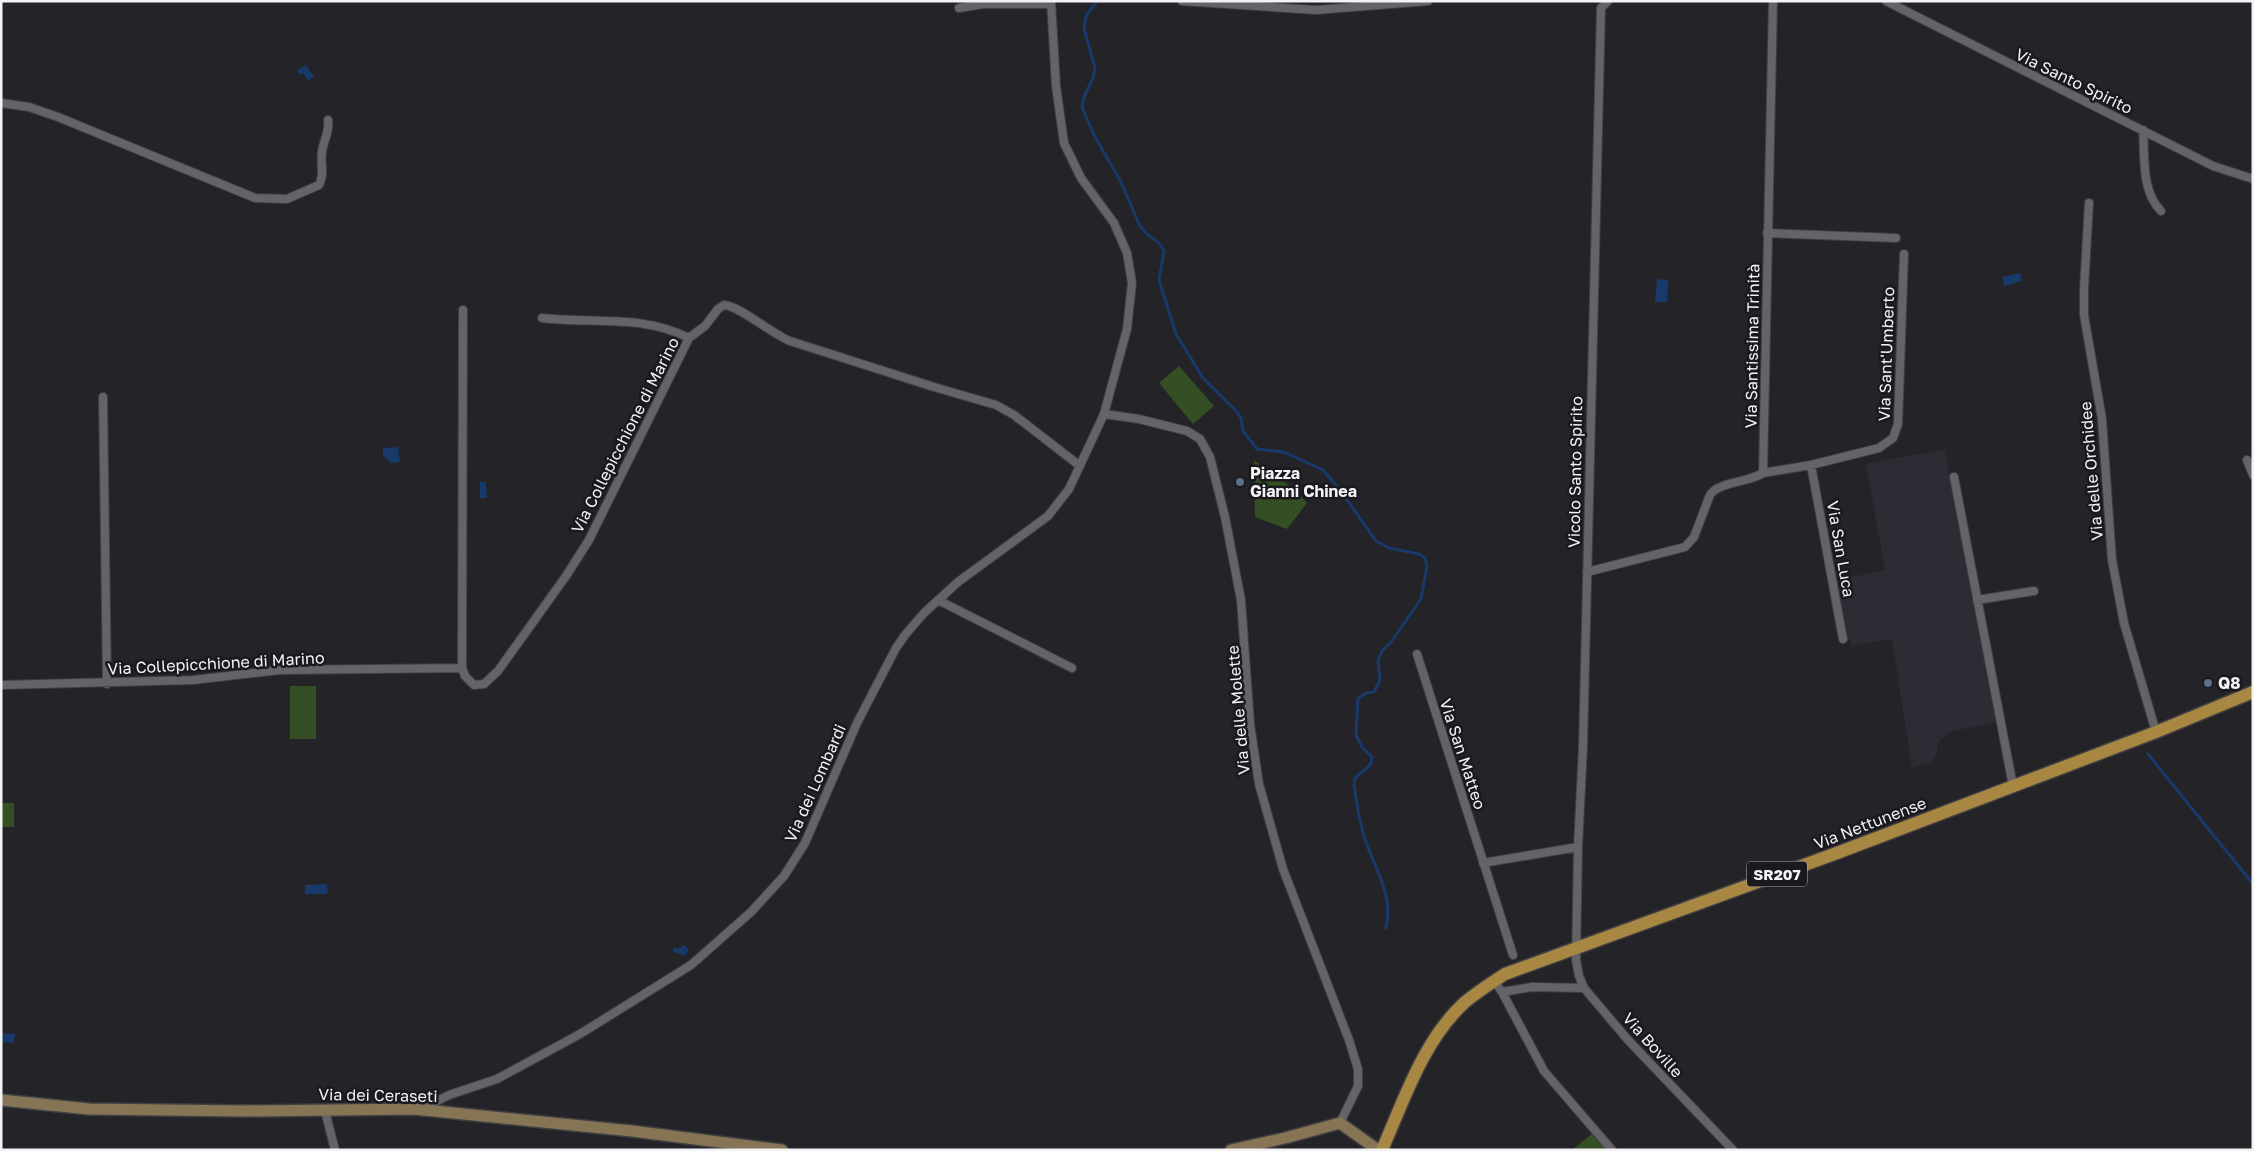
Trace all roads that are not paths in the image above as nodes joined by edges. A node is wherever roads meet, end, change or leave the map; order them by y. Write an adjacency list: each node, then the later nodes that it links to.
1 (1182, 1): 2 (street)
2 (1428, 1)
3 (1608, 1): 28 (street, Vicolo Santo Spirito)
4 (1773, 1): 14 (street, Via Santissima Trinità)
5 (1886, 1): 10 (street, Via Santo Spirito)
6 (1051, 2): 7 (street); 21 (street, Via dei Lombardi)
7 (959, 8)
8 (1, 103): 9 (street)
9 (328, 120)
10 (2143, 130): 11 (street, Via Santo Spirito); 13 (street)
11 (2253, 179)
12 (2089, 203): 39 (street, Via delle Orchidee)
13 (2161, 211)
14 (1767, 233): 15 (street); 25 (street, Via Santissima Trinità)
15 (1896, 238)
16 (1904, 254): 23 (street, Via Sant'Umberto)
17 (462, 310): 34 (street)
18 (542, 318): 19 (street)
19 (689, 338): 24 (street, Via Collepicchione di Marino); 34 (street, Via Collepicchione di Marino)
20 (103, 397): 36 (street)
21 (1104, 414): 24 (street, Via dei Lombardi); 51 (street, Via delle Molette)
22 (2247, 460): 26 (street)
23 (1812, 465): 25 (street, Via Sant'Umberto); 32 (street, Via San Luca)
24 (1080, 466): 30 (street, Via dei Lombardi)
25 (1763, 473): 28 (street)
26 (2253, 475)
27 (1954, 477): 31 (street)
28 (1587, 572): 41 (street, Vicolo Santo Spirito)
29 (2034, 591): 31 (street)
30 (938, 600): 35 (street); 49 (street, Via dei Lombardi)
31 (1977, 600): 40 (street)
32 (1843, 639)
33 (1417, 654): 42 (street, Via San Matteo)
34 (462, 668): 36 (street, Via Collepicchione di Marino)
35 (1072, 668)
36 (107, 684): 37 (street, Via Collepicchione di Marino)
37 (1, 685)
38 (2253, 692): 39 (main road, Via Nettunense / SR207)
39 (2156, 732): 40 (main road, Via Nettunense / SR207)
40 (2013, 786): 43 (main road, Via Nettunense / SR207)
41 (1578, 847): 42 (street); 43 (street, Vicolo Santo Spirito)
42 (1483, 863): 44 (street, Via San Matteo)
43 (1578, 947): 45 (main road, Via Nettunense / SR207); 46 (street, Via Boville)
44 (1513, 955)
45 (1494, 981): 47 (street); 55 (main road, Via Nettunense / SR207)
46 (1584, 988): 47 (street); 57 (street, Via Boville)
47 (1502, 992): 56 (street)
48 (1, 1100): 50 (street, Via dei Ceraseti)
49 (420, 1109): 50 (street, Via dei Ceraseti); 53 (street, Via dei Ceraseti)
50 (325, 1110): 52 (street)
51 (1340, 1123): 54 (street); 55 (street)
52 (335, 1150)
53 (782, 1150)
54 (1231, 1150)
55 (1380, 1150)
56 (1612, 1150)
57 (1733, 1150)

